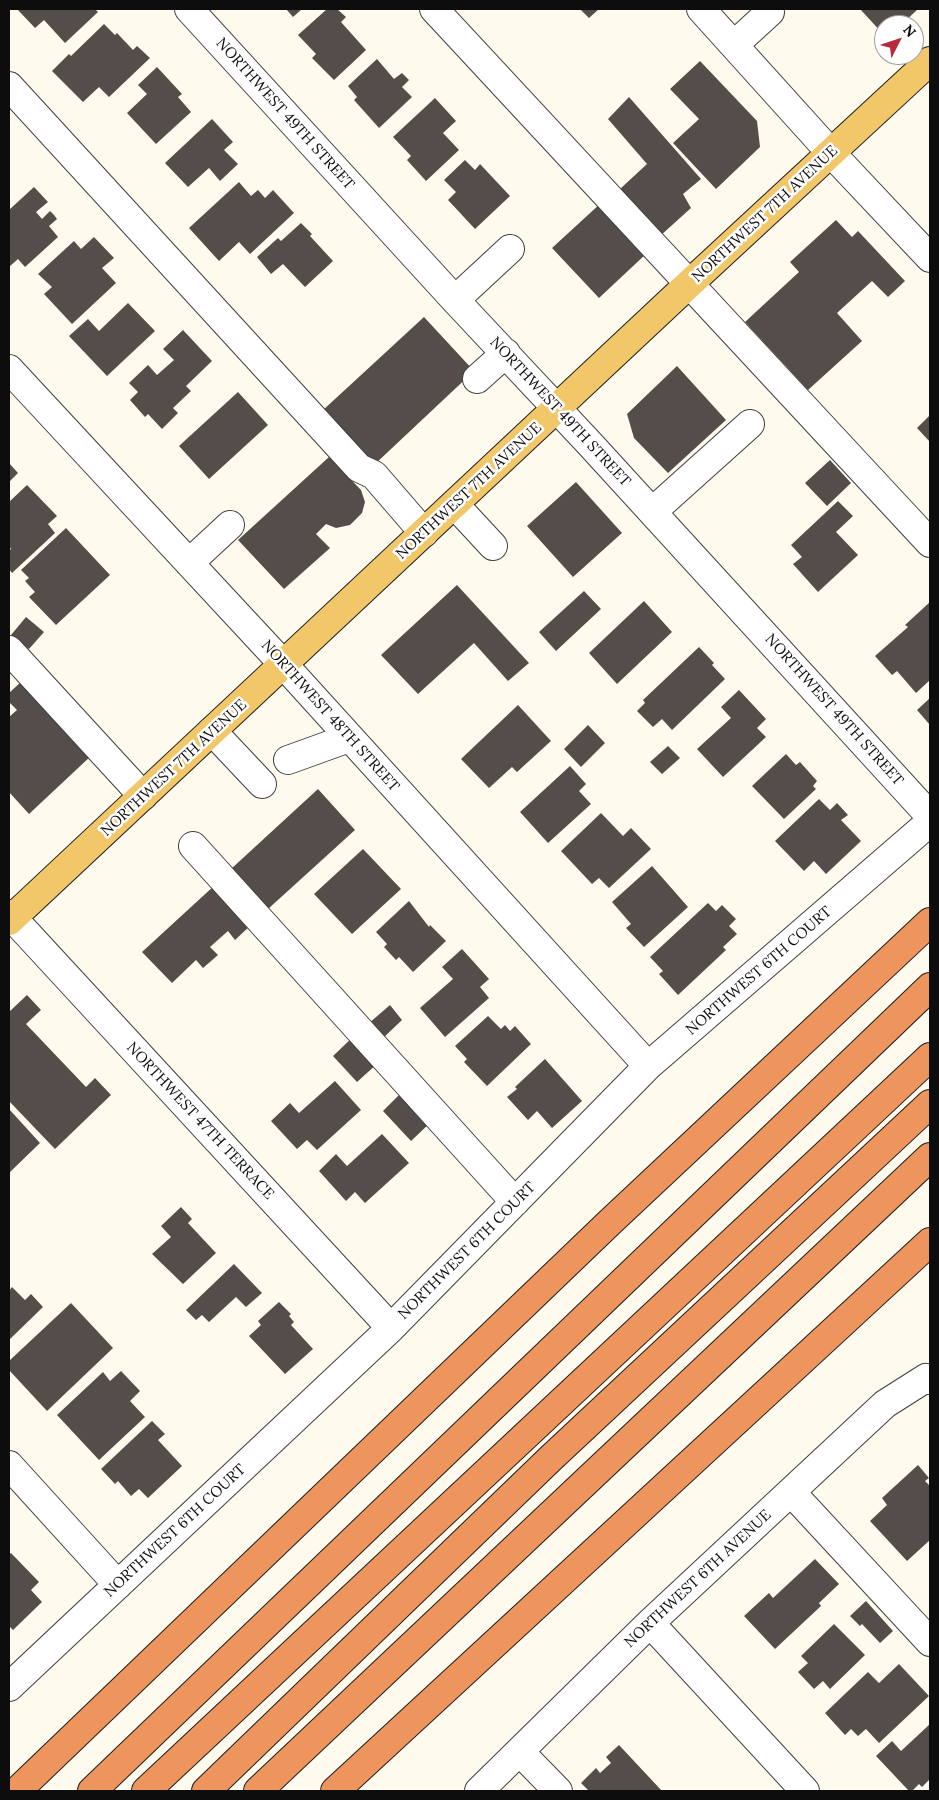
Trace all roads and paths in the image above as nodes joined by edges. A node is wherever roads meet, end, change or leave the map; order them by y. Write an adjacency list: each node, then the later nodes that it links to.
1 (189, 9): 12 (street, NORTHWEST 49TH STREET)
2 (434, 9): 11 (street)
3 (701, 9): 5 (street)
4 (770, 12): 5 (street)
5 (734, 45): 8 (street)
6 (930, 61): 8 (main road, NORTHWEST 7TH AVENUE)
7 (9, 86): 21 (street)
8 (831, 153): 10 (street); 11 (main road, NORTHWEST 7TH AVENUE)
9 (510, 249): 12 (street)
10 (930, 258)
11 (689, 284): 16 (main road, NORTHWEST 7TH AVENUE); 22 (street)
12 (455, 300): 13 (street, NORTHWEST 49TH STREET)
13 (506, 353): 15 (street); 16 (street, NORTHWEST 49TH STREET)
14 (9, 369): 24 (street, NORTHWEST 48TH STREET)
15 (477, 379)
16 (558, 408): 18 (main road, NORTHWEST 7TH AVENUE); 19 (street, NORTHWEST 49TH STREET)
17 (750, 424): 19 (street)
18 (454, 505): 21 (main road, NORTHWEST 7TH AVENUE); 23 (street)
19 (652, 512): 32 (street, NORTHWEST 49TH STREET)
20 (230, 525): 24 (street)
21 (424, 533): 26 (main road, NORTHWEST 7TH AVENUE)
22 (930, 543)
23 (492, 546)
24 (189, 563): 26 (street, NORTHWEST 48TH STREET)
25 (9, 650): 31 (street)
26 (284, 665): 27 (main road, NORTHWEST 7TH AVENUE); 28 (street, NORTHWEST 48TH STREET)
27 (212, 731): 30 (street); 31 (main road, NORTHWEST 7TH AVENUE)
28 (349, 738): 29 (street); 39 (street, NORTHWEST 48TH STREET)
29 (288, 760)
30 (262, 784)
31 (143, 796): 35 (main road, NORTHWEST 7TH AVENUE)
32 (930, 816)
33 (930, 822): 39 (street, NORTHWEST 6TH COURT)
34 (192, 846): 42 (street)
35 (10, 918): 44 (street, NORTHWEST 47TH TERRACE)
36 (930, 922): 54 (highway)
37 (930, 987): 55 (highway)
38 (930, 1057): 56 (highway)
39 (648, 1066): 42 (street, NORTHWEST 6TH COURT)
40 (930, 1104): 57 (highway)
41 (930, 1157): 58 (highway)
42 (515, 1202): 44 (street, NORTHWEST 6TH COURT)
43 (930, 1242): 53 (highway)
44 (392, 1328): 48 (street, NORTHWEST 6TH COURT)
45 (928, 1379): 47 (street, NORTHWEST 6TH AVENUE)
46 (9, 1465): 48 (street)
47 (791, 1492): 49 (street, NORTHWEST 6TH AVENUE); 50 (street)
48 (118, 1585): 51 (street, NORTHWEST 6TH COURT)
49 (650, 1623): 52 (street, NORTHWEST 6TH AVENUE); 61 (street)
50 (930, 1642)
51 (9, 1687)
52 (520, 1752): 59 (street, NORTHWEST 6TH AVENUE); 60 (street)
53 (345, 1786)
54 (17, 1791)
55 (92, 1791)
56 (146, 1791)
57 (206, 1791)
58 (258, 1791)
59 (479, 1791)
60 (558, 1791)
61 (805, 1791)

